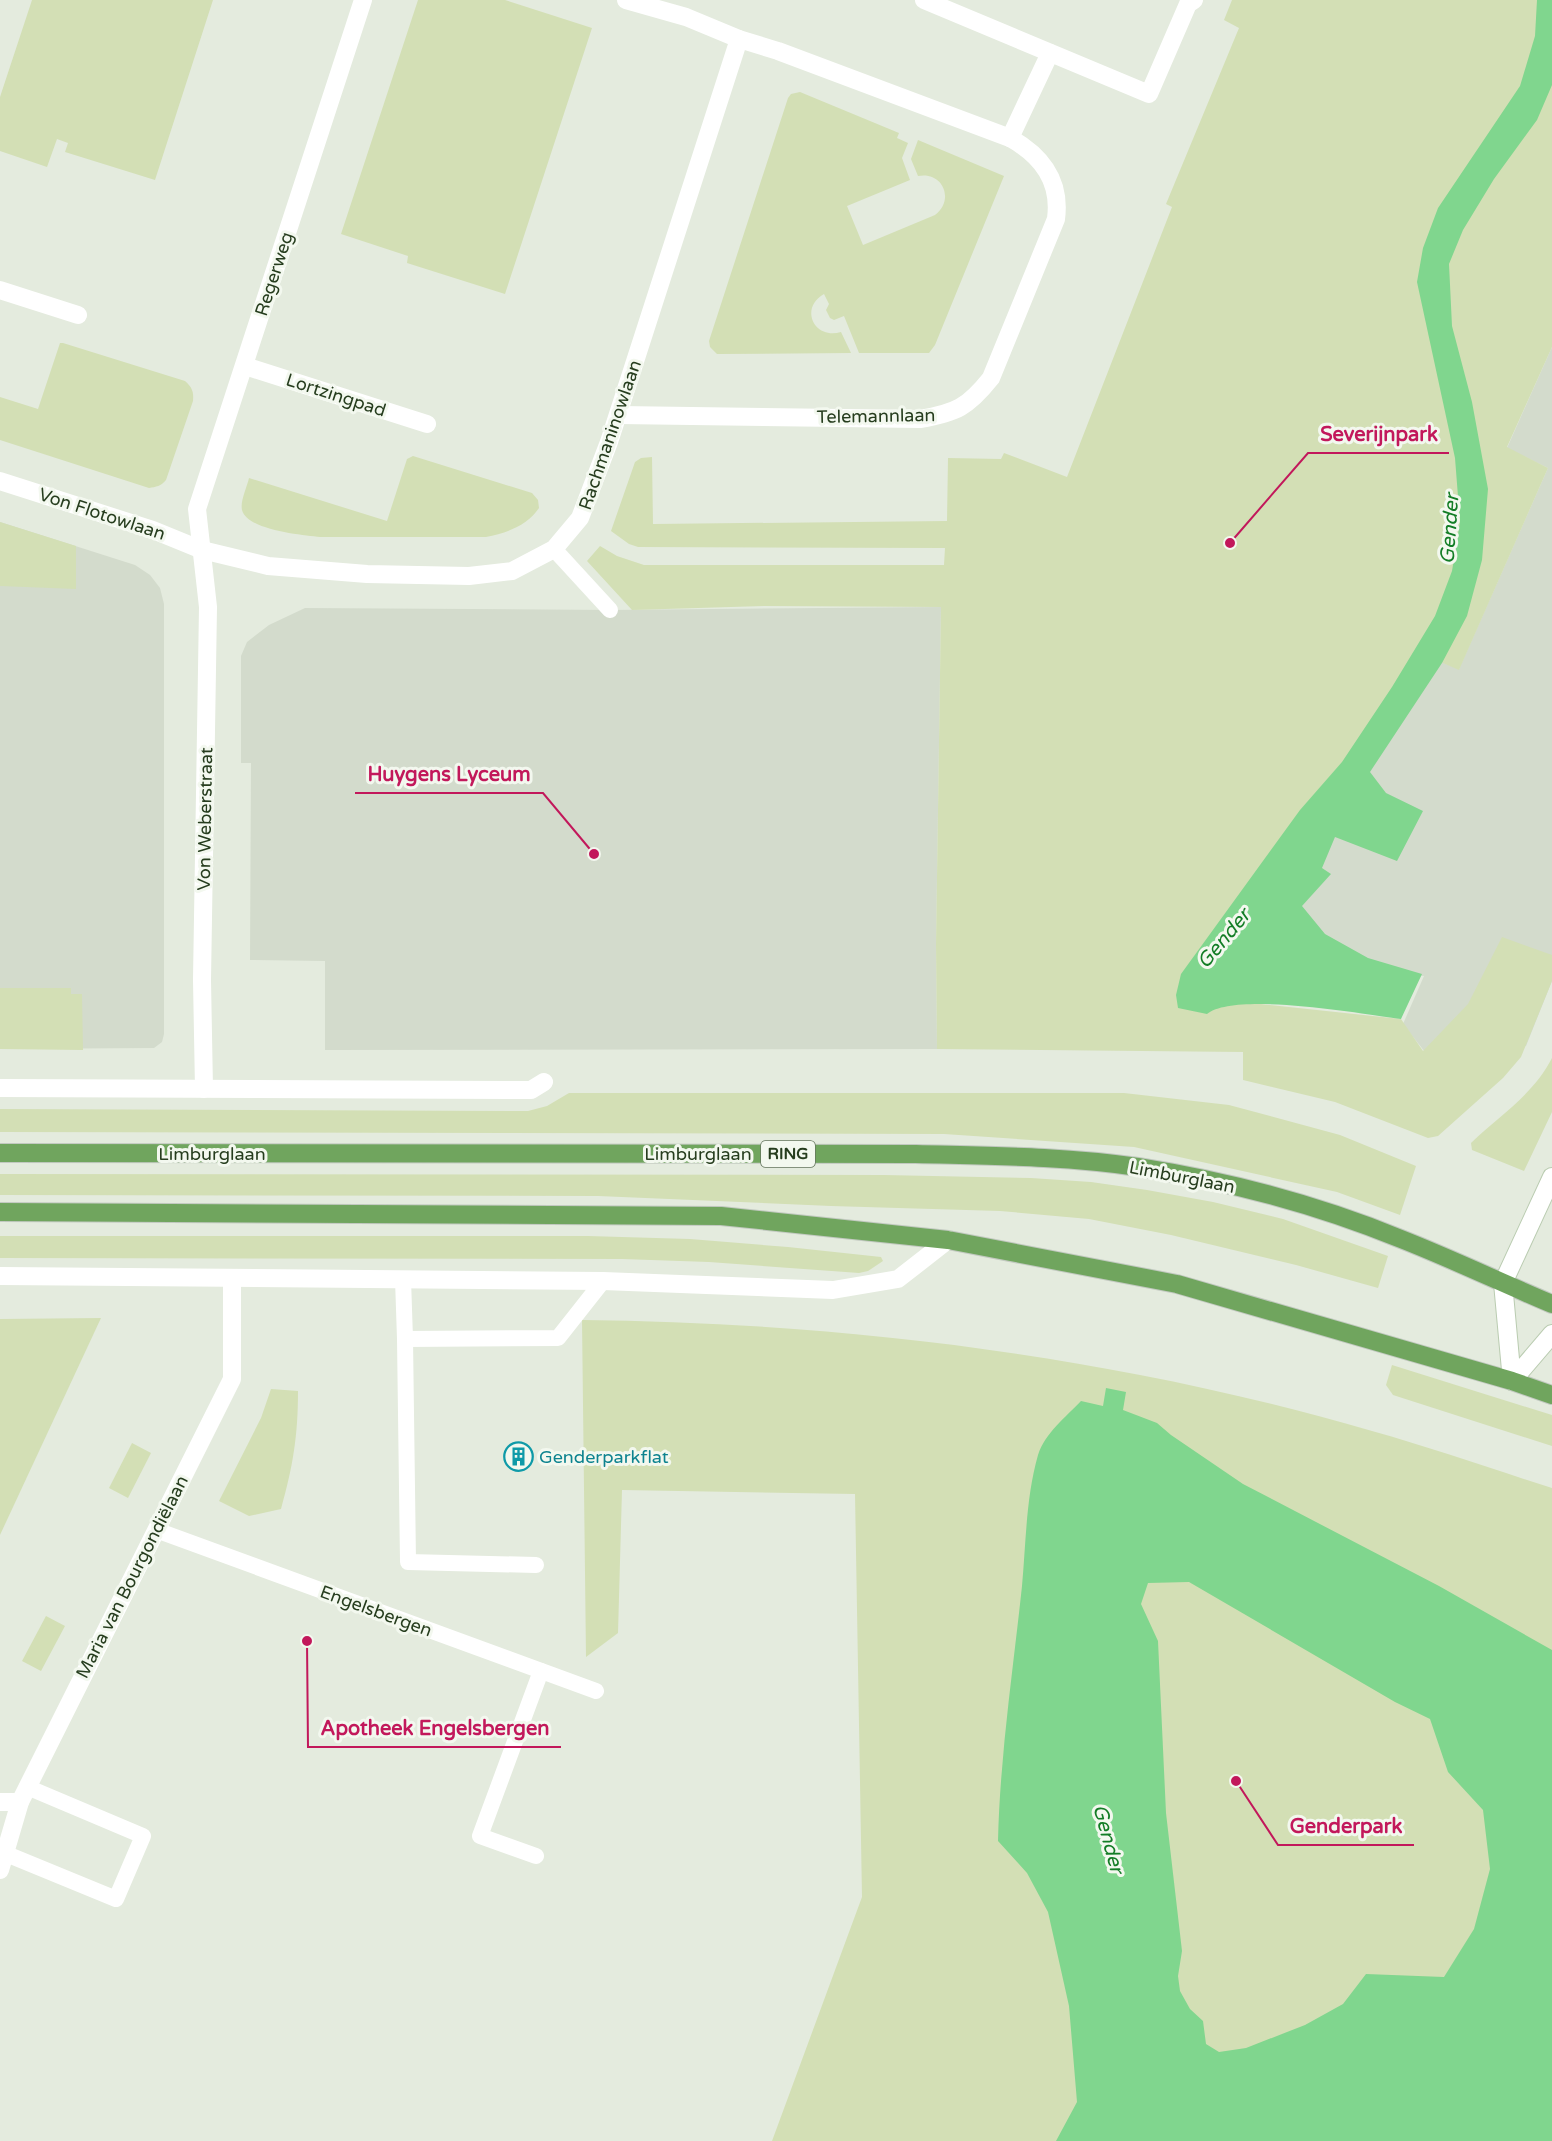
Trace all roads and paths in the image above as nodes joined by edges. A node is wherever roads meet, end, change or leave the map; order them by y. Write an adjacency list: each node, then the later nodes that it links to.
1 (363, 0): 10 (street, Regerweg)
2 (626, 0): 5 (street, Telemannlaan)
3 (924, 0): 6 (street)
4 (1194, 0): 6 (street)
5 (739, 39): 7 (street, Telemannlaan); 11 (street, Rachmaninowlaan)
6 (1050, 53): 7 (street)
7 (1010, 138): 11 (street, Telemannlaan)
8 (0, 290): 9 (street)
9 (78, 315)
10 (245, 366): 12 (street, Lortzingpad); 15 (street, Regerweg)
11 (619, 415): 14 (street, Rachmaninowlaan)
12 (427, 424)
13 (0, 481): 15 (street, Von Flotowlaan)
14 (554, 549): 15 (street, Rachmaninowlaan); 16 (lane)
15 (202, 550): 19 (street, Von Weberstraat)
16 (610, 610)
17 (544, 1082): 19 (street)
18 (0, 1088): 19 (street)
19 (204, 1089)
20 (0, 1153): 28 (main road, Limburglaan / RING)
21 (1552, 1177): 28 (street)
22 (0, 1212): 23 (main road)
23 (948, 1239): 27 (street); 32 (main road)
24 (0, 1276): 25 (street)
25 (232, 1278): 26 (street); 34 (street, Maria van Bourgondiëlaan)
26 (403, 1279): 27 (street); 31 (lane)
27 (603, 1281): 31 (lane)
28 (1503, 1283): 29 (main road, Limburglaan / RING); 32 (street)
29 (1552, 1304)
30 (1552, 1334): 32 (street)
31 (405, 1339): 35 (lane)
32 (1512, 1381): 33 (main road)
33 (1552, 1395)
34 (156, 1530): 36 (lane, Engelsbergen); 38 (street, Maria van Bourgondiëlaan)
35 (536, 1565)
36 (541, 1671): 37 (lane, Engelsbergen); 40 (lane)
37 (596, 1691)
38 (24, 1794): 39 (street); 41 (street, Maria van Bourgondiëlaan); 41 (lane)
39 (0, 1802)
40 (536, 1856)
41 (2, 1862)

